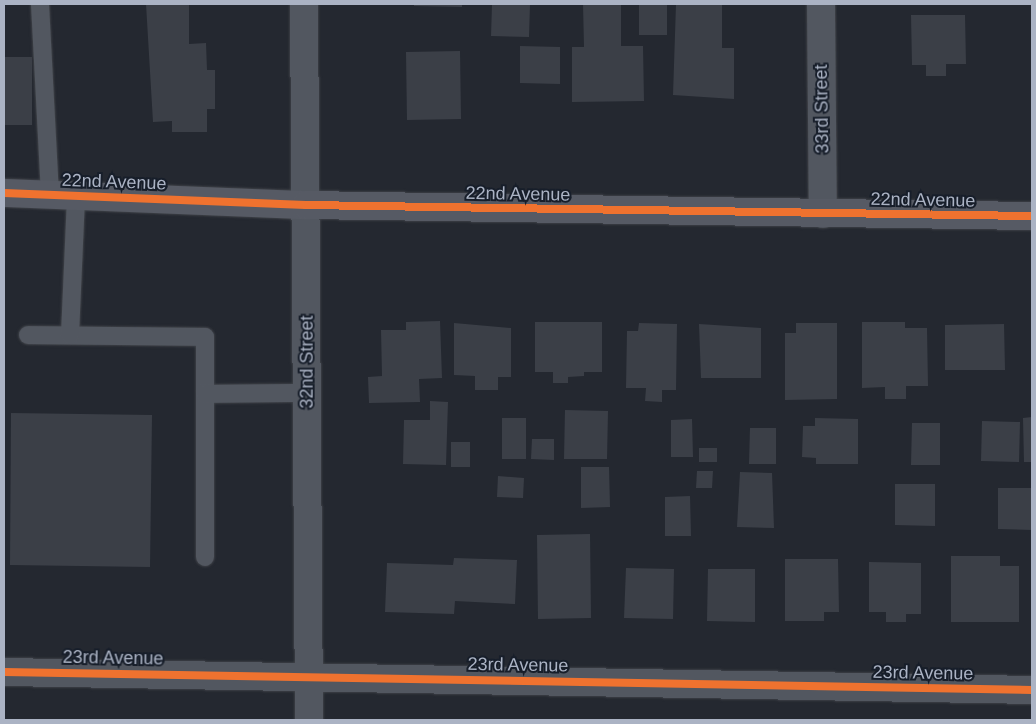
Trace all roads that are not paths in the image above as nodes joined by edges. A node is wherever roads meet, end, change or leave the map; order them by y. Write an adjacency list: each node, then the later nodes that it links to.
1 (40, 4): 5 (lane)
2 (304, 4): 6 (street, 32nd Street)
3 (821, 4): 7 (street, 33rd Street)
4 (4, 193): 5 (street, 22nd Avenue)
5 (63, 195): 6 (street, 22nd Avenue); 10 (lane)
6 (306, 205): 7 (street, 22nd Avenue); 11 (street, 32nd Street)
7 (823, 214): 8 (street, 22nd Avenue)
8 (1032, 216)
9 (28, 335): 10 (lane)
10 (70, 335): 12 (lane)
11 (307, 393): 12 (lane); 15 (street, 32nd Street)
12 (205, 394): 13 (lane)
13 (205, 557)
14 (4, 672): 15 (street, 23rd Avenue)
15 (308, 676): 16 (street, 23rd Avenue); 17 (street, 32nd Street)
16 (1032, 690)
17 (309, 720)

